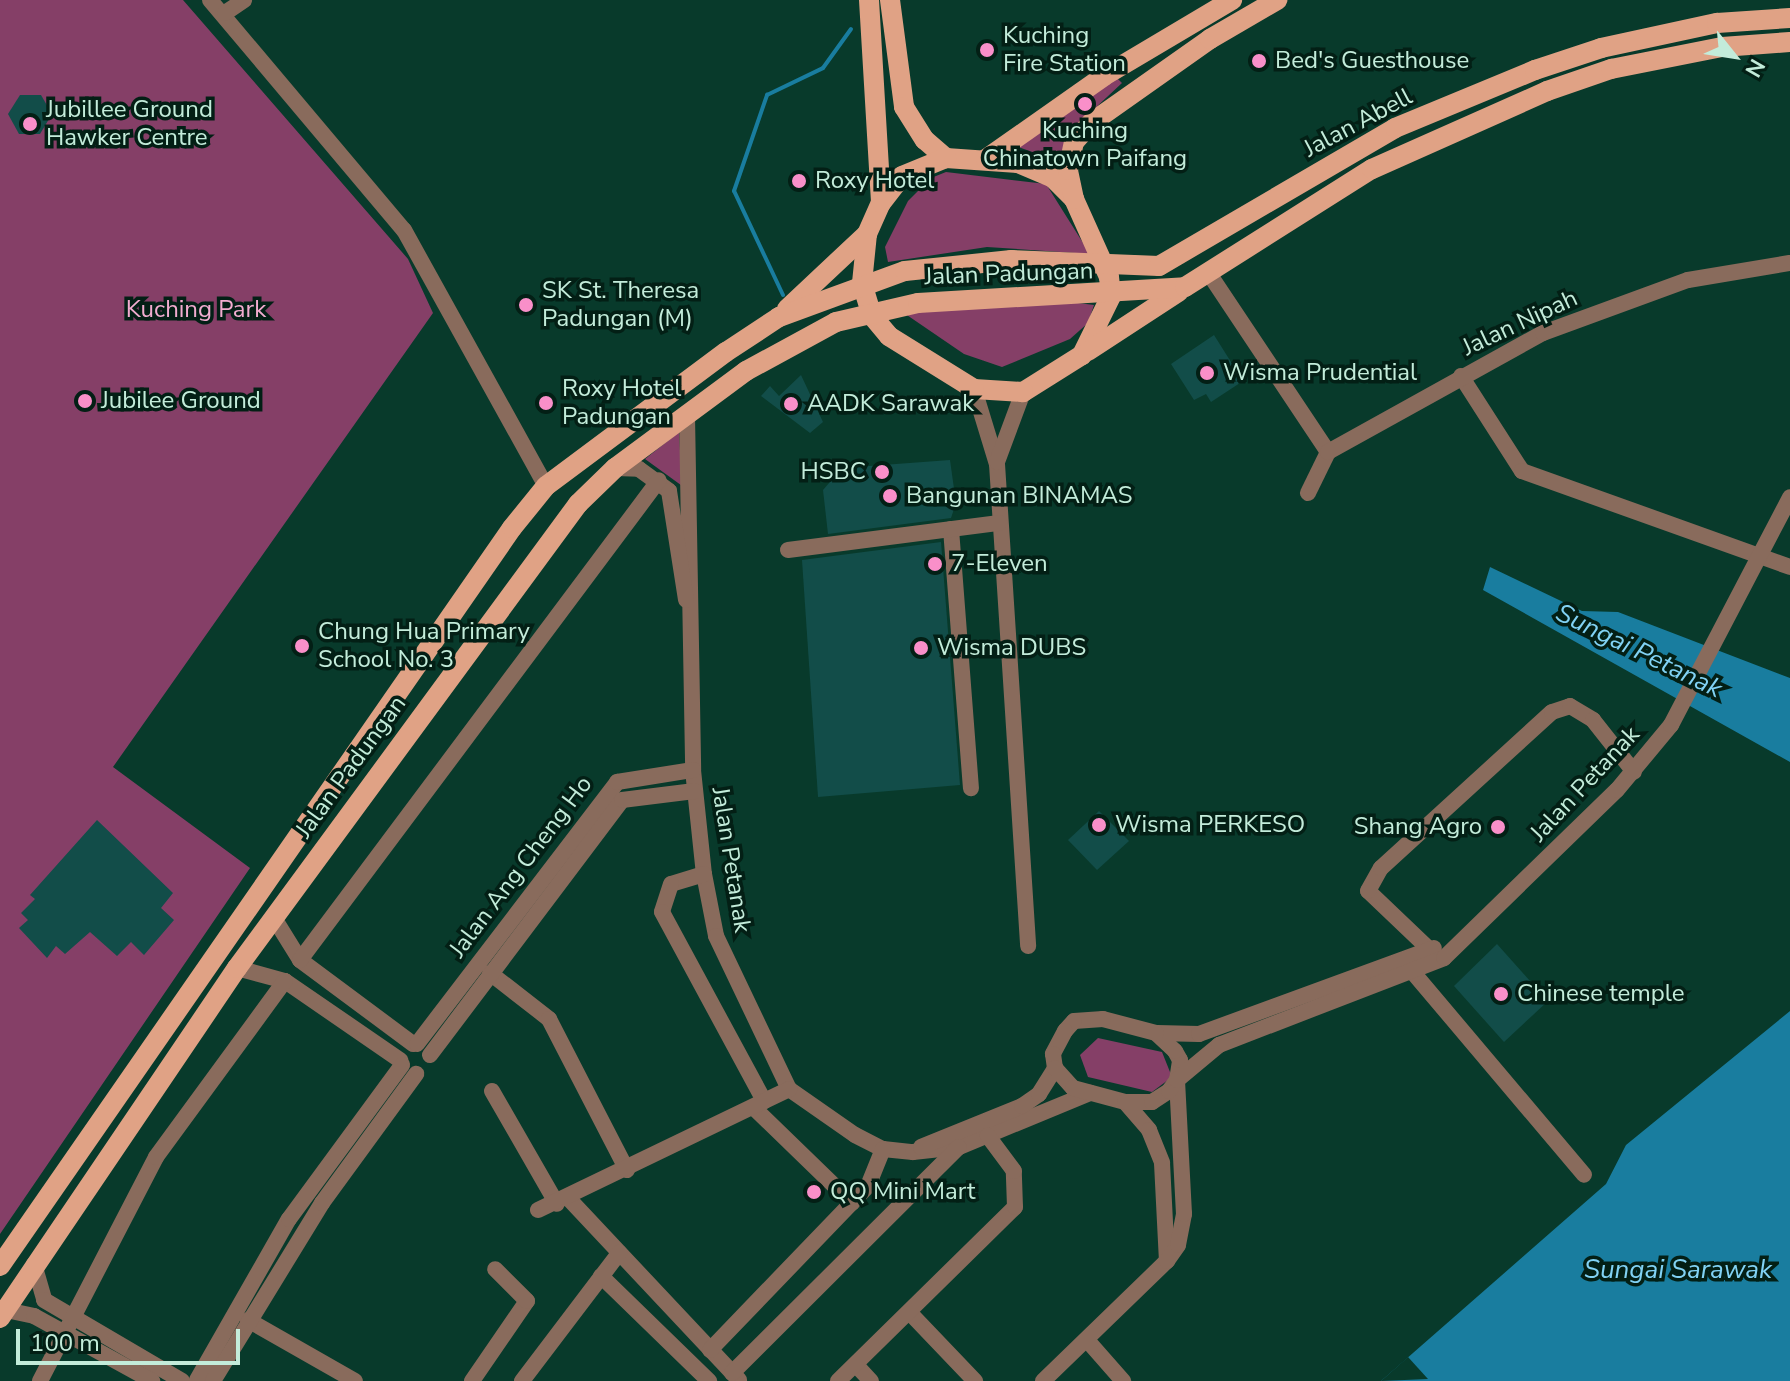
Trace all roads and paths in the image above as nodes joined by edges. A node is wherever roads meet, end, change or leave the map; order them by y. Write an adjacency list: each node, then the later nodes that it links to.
1 (210, 0): 7 (street)
2 (244, 0): 7 (street)
3 (869, 0): 15 (main road)
4 (890, 0): 12 (main road)
5 (1232, 0): 13 (main road)
6 (1277, 0): 14 (main road)
7 (225, 13): 34 (street)
8 (1790, 18): 17 (main road, Jalan Abell)
9 (1790, 42): 10 (main road, Jalan Abell)
10 (1759, 44): 11 (street); 19 (main road, Jalan Abell)
11 (1790, 55)
12 (946, 158): 13 (main road); 15 (main road)
13 (986, 159): 14 (main road)
14 (1074, 199): 17 (main road)
15 (881, 203): 16 (main road)
16 (867, 234): 20 (main road); 24 (main road)
17 (1103, 263): 20 (main road, Jalan Padungan); 22 (main road)
18 (1790, 263): 26 (street, Jalan Nipah)
19 (1210, 275): 21 (main road, Jalan Abell); 30 (street)
20 (862, 283): 23 (main road); 24 (main road, Jalan Padungan)
21 (1185, 287): 22 (main road, Jalan Abell); 25 (main road)
22 (1111, 296): 23 (main road, Jalan Padungan); 25 (main road)
23 (872, 316): 27 (main road); 29 (main road, Jalan Padungan)
24 (779, 317): 34 (main road, Jalan Padungan)
25 (1082, 355): 28 (main road)
26 (1461, 376): 30 (street, Jalan Nipah); 40 (street)
27 (974, 389): 28 (main road); 31 (street)
28 (1023, 392): 31 (street)
29 (687, 416): 32 (main road, Jalan Padungan); 42 (street, Jalan Petanak)
30 (1328, 452): 35 (street)
31 (997, 464): 37 (street)
32 (615, 468): 33 (street); 48 (main road, Jalan Padungan)
33 (659, 480): 42 (street, Jalan Petanak); 52 (street)
34 (546, 486): 79 (main road, Jalan Padungan)
35 (1308, 493)
36 (1790, 497): 40 (street, Jalan Petanak)
37 (999, 523): 38 (street); 50 (street)
38 (951, 529): 39 (street); 45 (street)
39 (788, 550)
40 (1760, 555): 41 (street); 44 (street, Jalan Petanak)
41 (1790, 567)
42 (691, 625): 43 (street, Jalan Petanak)
43 (693, 770): 46 (street, Jalan Petanak); 58 (street, Jalan Ang Cheng Ho)
44 (1634, 772): 49 (street, Jalan Petanak); 51 (street)
45 (971, 788)
46 (694, 791): 47 (street, Jalan Petanak); 55 (street, Jalan Ang Cheng Ho)
47 (704, 874): 62 (street, Jalan Petanak); 66 (street)
48 (274, 918): 52 (street); 53 (main road, Jalan Padungan)
49 (1462, 937): 51 (street, Jalan Petanak); 54 (street, Jalan Petanak)
50 (1028, 946)
51 (1429, 949): 57 (street, Jalan Petanak)
52 (300, 960): 58 (street)
53 (237, 968): 56 (street); 78 (main road, Jalan Padungan)
54 (1411, 970): 61 (street, Jalan Petanak); 72 (street)
55 (490, 973): 58 (street, Jalan Ang Cheng Ho); 71 (street)
56 (285, 981): 59 (street); 84 (street)
57 (1156, 1033): 60 (street); 61 (street)
58 (420, 1047): 59 (street); 59 (street)
59 (406, 1067): 85 (street); 94 (street)
60 (1055, 1068): 64 (street); 70 (street, Jalan Petanak)
61 (1177, 1080): 65 (street); 77 (street)
62 (789, 1089): 66 (street); 69 (street, Jalan Petanak)
63 (492, 1091): 73 (street)
64 (1090, 1093): 65 (street); 67 (street, Jalan Petanak)
65 (1125, 1102): 77 (street)
66 (758, 1104): 71 (street); 74 (street)
67 (988, 1136): 68 (street, Jalan Petanak); 83 (street)
68 (959, 1147): 70 (street, Jalan Petanak); 90 (street)
69 (883, 1149): 70 (street, Jalan Petanak); 74 (street)
70 (913, 1152)
71 (627, 1170): 73 (street)
72 (1584, 1175)
73 (563, 1202): 75 (street); 76 (street)
74 (852, 1203): 88 (street)
75 (538, 1210)
76 (619, 1253): 81 (street); 88 (street)
77 (1167, 1261): 87 (street)
78 (34, 1264): 82 (main road, Jalan Padungan); 84 (street)
79 (0, 1266)
80 (495, 1269): 97 (street)
81 (601, 1276): 98 (street); 99 (street)
82 (3, 1314): 86 (street)
83 (911, 1314): 89 (street); 102 (street)
84 (71, 1316): 86 (street); 93 (street)
85 (248, 1320): 95 (street); 96 (street)
86 (63, 1332): 91 (street); 92 (street)
87 (1087, 1340): 103 (street); 104 (street)
88 (710, 1350): 90 (street)
89 (856, 1365): 100 (street); 101 (street)
90 (736, 1377)
91 (40, 1381)
92 (152, 1381)
93 (182, 1381)
94 (197, 1381)
95 (213, 1381)
96 (355, 1381)
97 (472, 1381)
98 (522, 1381)
99 (709, 1381)
100 (838, 1381)
101 (871, 1381)
102 (975, 1381)
103 (1043, 1381)
104 (1123, 1381)

